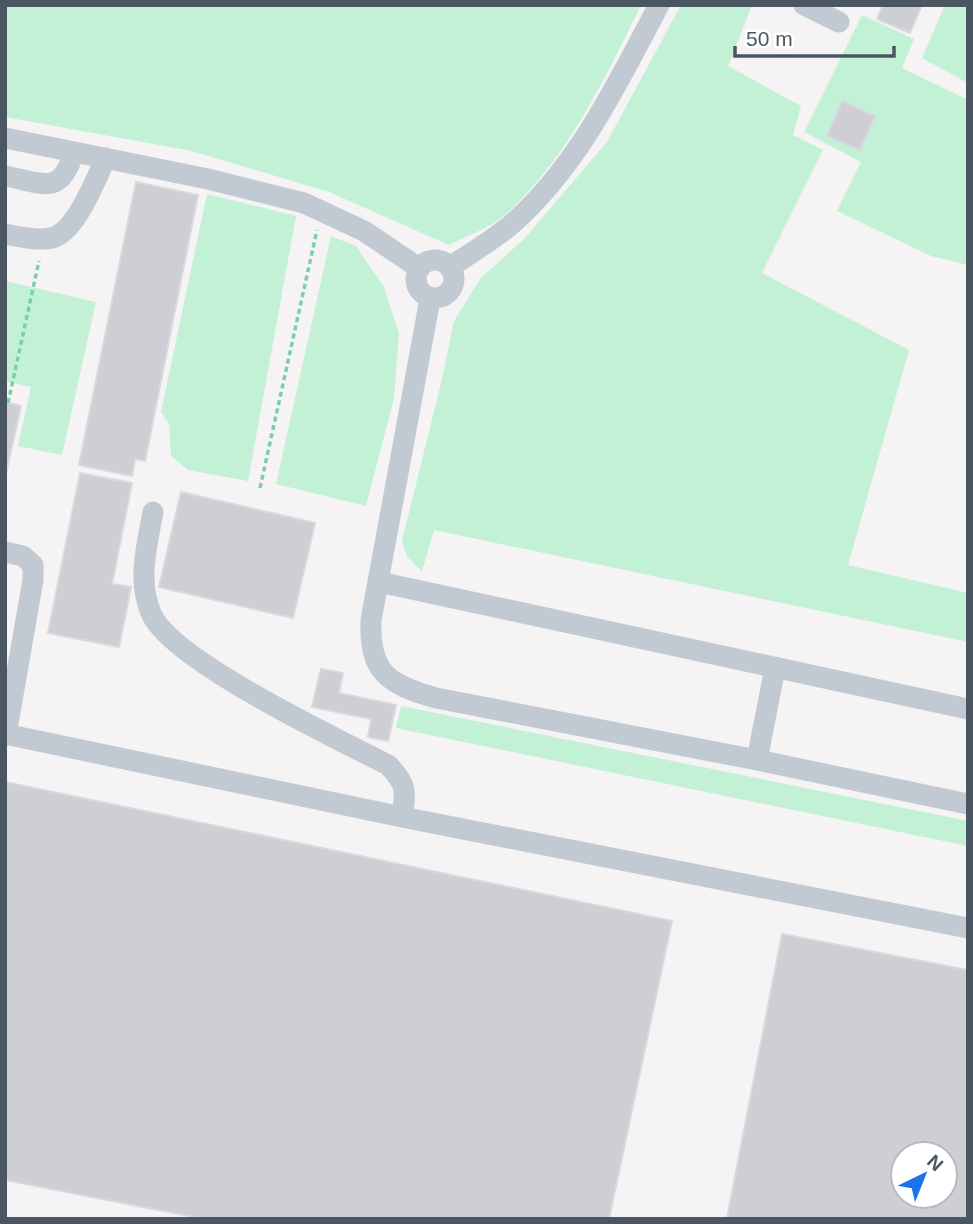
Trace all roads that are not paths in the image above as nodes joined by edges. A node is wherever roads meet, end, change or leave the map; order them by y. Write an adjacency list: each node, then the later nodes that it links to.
1 (659, 5): 9 (street)
2 (804, 5): 3 (street)
3 (839, 22)
4 (5, 138): 5 (street)
5 (74, 152): 6 (street); 7 (street)
6 (106, 158): 8 (street); 10 (street)
7 (5, 176)
8 (5, 234)
9 (450, 267): 10 (street); 11 (street)
10 (419, 268): 11 (street)
11 (430, 299): 14 (street)
12 (153, 512): 20 (street)
13 (5, 552): 17 (street)
14 (379, 582): 15 (street); 18 (street)
15 (775, 668): 16 (street); 18 (street)
16 (968, 709)
17 (6, 734): 20 (street)
18 (757, 760): 19 (street)
19 (968, 804)
20 (402, 817): 21 (street)
21 (968, 928)

